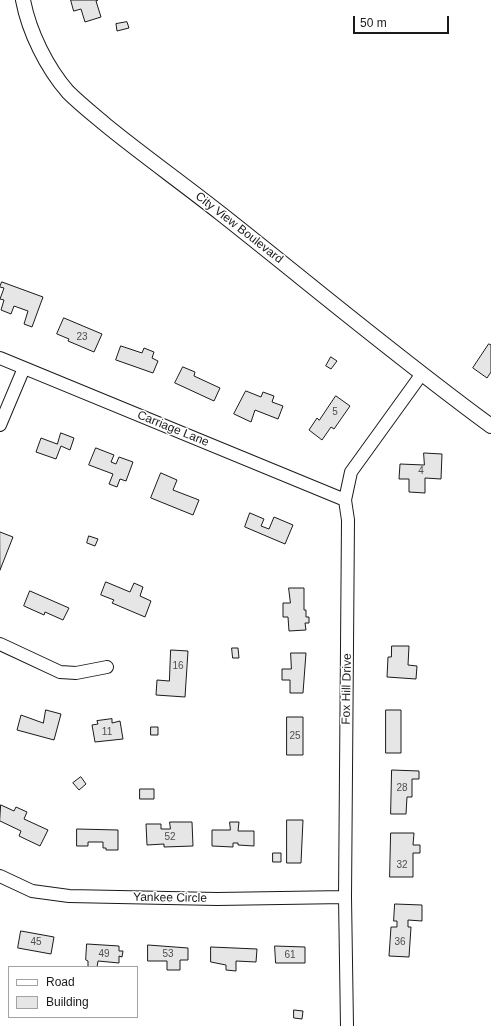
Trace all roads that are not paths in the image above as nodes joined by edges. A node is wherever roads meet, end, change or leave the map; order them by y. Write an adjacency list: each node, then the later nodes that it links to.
1 (23, 0): 4 (street, City View Boulevard)
2 (0, 358): 3 (street, Carriage Lane)
3 (24, 368): 5 (street); 7 (street, Carriage Lane)
4 (421, 375): 6 (street, City View Boulevard); 7 (street, Fox Hill Drive)
5 (0, 425)
6 (491, 426)
7 (345, 500): 11 (street, Fox Hill Drive)
8 (0, 644): 9 (street)
9 (107, 667)
10 (0, 876): 11 (street, Yankee Circle)
11 (345, 897): 12 (street, Fox Hill Drive)
12 (347, 1026)

